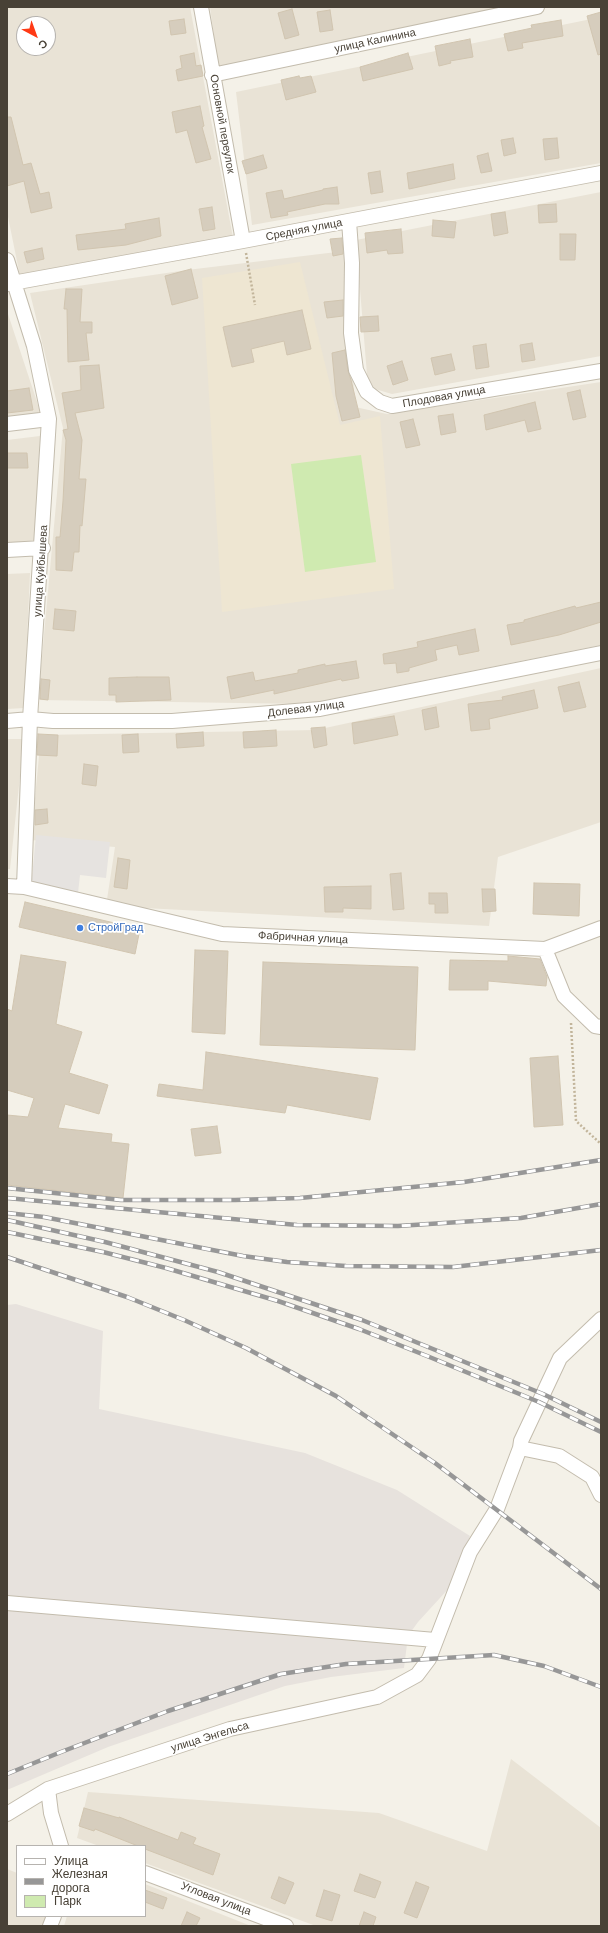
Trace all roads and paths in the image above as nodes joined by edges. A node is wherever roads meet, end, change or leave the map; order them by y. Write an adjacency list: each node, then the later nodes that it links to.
1 (201, 7): 3 (street, Основной переулок)
2 (537, 7): 3 (street, улица Калинина)
3 (212, 75): 6 (street, Основной переулок)
4 (601, 173): 5 (street, Средняя улица)
5 (350, 221): 6 (street, Средняя улица); 10 (street, Плодовая улица)
6 (243, 241): 8 (street, Средняя улица); 9 (path)
7 (7, 260): 8 (street, улица Куйбышева)
8 (10, 283): 11 (street, улица Куйбышева)
9 (255, 305)
10 (601, 371)
11 (50, 419): 12 (street); 13 (street, улица Куйбышева)
12 (7, 424)
13 (42, 548): 14 (street); 16 (street, улица Куйбышева)
14 (7, 550)
15 (601, 653): 16 (street, Долевая улица)
16 (30, 719): 17 (street, Долевая улица); 19 (street, улица Куйбышева)
17 (7, 721)
18 (7, 886): 19 (street, Фабричная улица)
19 (24, 888): 21 (street, Фабричная улица)
20 (601, 928): 21 (street, Фабричная улица)
21 (544, 949): 22 (street)
22 (570, 1002): 23 (street); 24 (path)
23 (601, 1027)
24 (601, 1144)
25 (601, 1319): 26 (street)
26 (520, 1448): 27 (street); 29 (street)
27 (601, 1495)
28 (7, 1603): 29 (street)
29 (435, 1640): 30 (street, улица Энгельса)
30 (48, 1789): 31 (street, улица Энгельса); 32 (street)
31 (7, 1814)
32 (61, 1845)
33 (146, 1873): 34 (street, Угловая улица)
34 (286, 1926)

